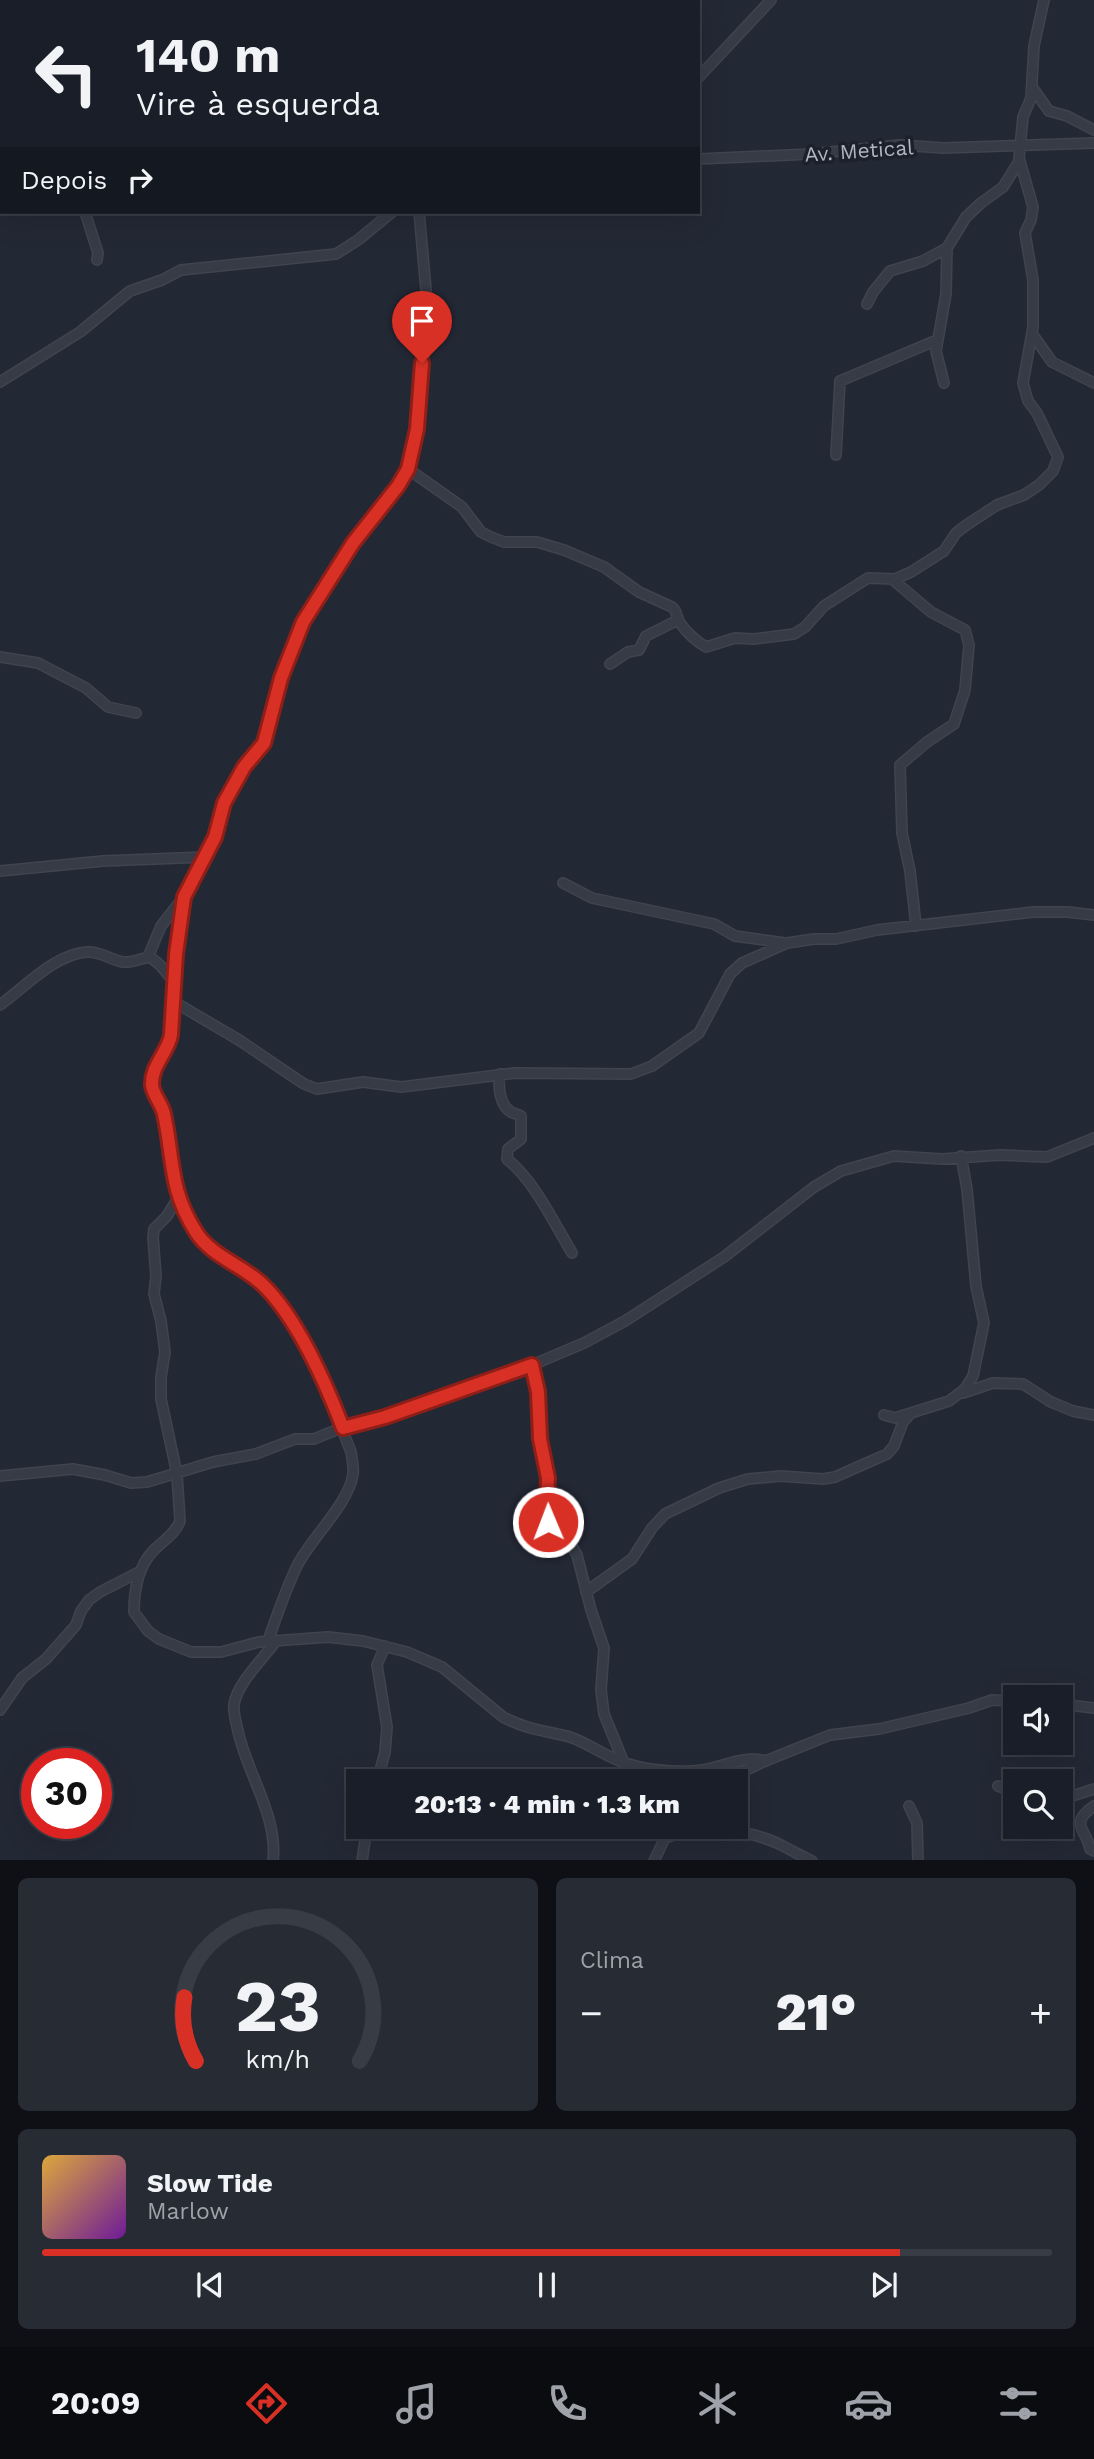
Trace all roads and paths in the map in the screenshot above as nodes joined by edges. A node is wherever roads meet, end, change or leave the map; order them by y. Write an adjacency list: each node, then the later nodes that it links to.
1 (771, 0): 3 (street)
2 (1044, 0): 4 (street)
3 (700, 76)
4 (1032, 87): 5 (street); 7 (street)
5 (1094, 130)
6 (1094, 143): 7 (street, Av. Metical)
7 (1021, 145): 8 (street, Av. Metical); 9 (street)
8 (700, 159)
9 (1020, 160): 13 (street); 16 (street)
10 (86, 214): 14 (street)
11 (390, 214): 18 (street)
12 (419, 214): 22 (street)
13 (947, 248): 15 (street); 17 (street)
14 (97, 260)
15 (867, 304)
16 (1033, 335): 20 (street); 23 (street)
17 (937, 340): 19 (street); 21 (street)
18 (0, 382)
19 (944, 383)
20 (1094, 383)
21 (836, 456)
22 (408, 469): 24 (street); 28 (street)
23 (892, 579): 24 (street); 33 (street)
24 (678, 620): 26 (street)
25 (0, 657): 27 (street)
26 (610, 664)
27 (136, 713)
28 (205, 857): 29 (street); 31 (street)
29 (0, 871)
30 (563, 883): 34 (street)
31 (184, 897): 35 (street); 36 (street)
32 (1094, 915): 33 (street)
33 (916, 926): 34 (street)
34 (787, 943): 39 (street)
35 (148, 957): 36 (street); 38 (street)
36 (174, 982): 37 (street)
37 (174, 1001): 39 (street); 42 (street)
38 (0, 1005)
39 (500, 1074): 43 (street)
40 (1094, 1138): 41 (street)
41 (961, 1156): 44 (street); 45 (street)
42 (178, 1198): 49 (street); 50 (street)
43 (572, 1252)
44 (532, 1365): 49 (street); 53 (street)
45 (958, 1395): 46 (street); 48 (street)
46 (910, 1414): 47 (street); 53 (street)
47 (884, 1415)
48 (1094, 1415)
49 (343, 1428): 50 (street); 54 (street)
50 (177, 1474): 51 (street); 52 (street)
51 (0, 1476)
52 (139, 1572): 54 (street); 59 (street)
53 (586, 1592): 61 (street)
54 (272, 1641): 55 (street); 74 (street)
55 (386, 1646): 61 (street); 62 (street)
56 (1003, 1700): 60 (street)
57 (1073, 1706): 58 (street)
58 (1094, 1708)
59 (0, 1710)
60 (766, 1760): 61 (street); 63 (street)
61 (624, 1763)
62 (380, 1769)
63 (748, 1769)
64 (998, 1786): 65 (street)
65 (1003, 1788)
66 (1094, 1789): 67 (street)
67 (1073, 1796)
68 (909, 1806): 78 (street)
69 (1094, 1806): 73 (street)
70 (748, 1834): 77 (street)
71 (366, 1839): 75 (street)
72 (664, 1839): 76 (street)
73 (1094, 1851)
74 (273, 1860)
75 (362, 1860)
76 (654, 1860)
77 (812, 1860)
78 (918, 1860)

